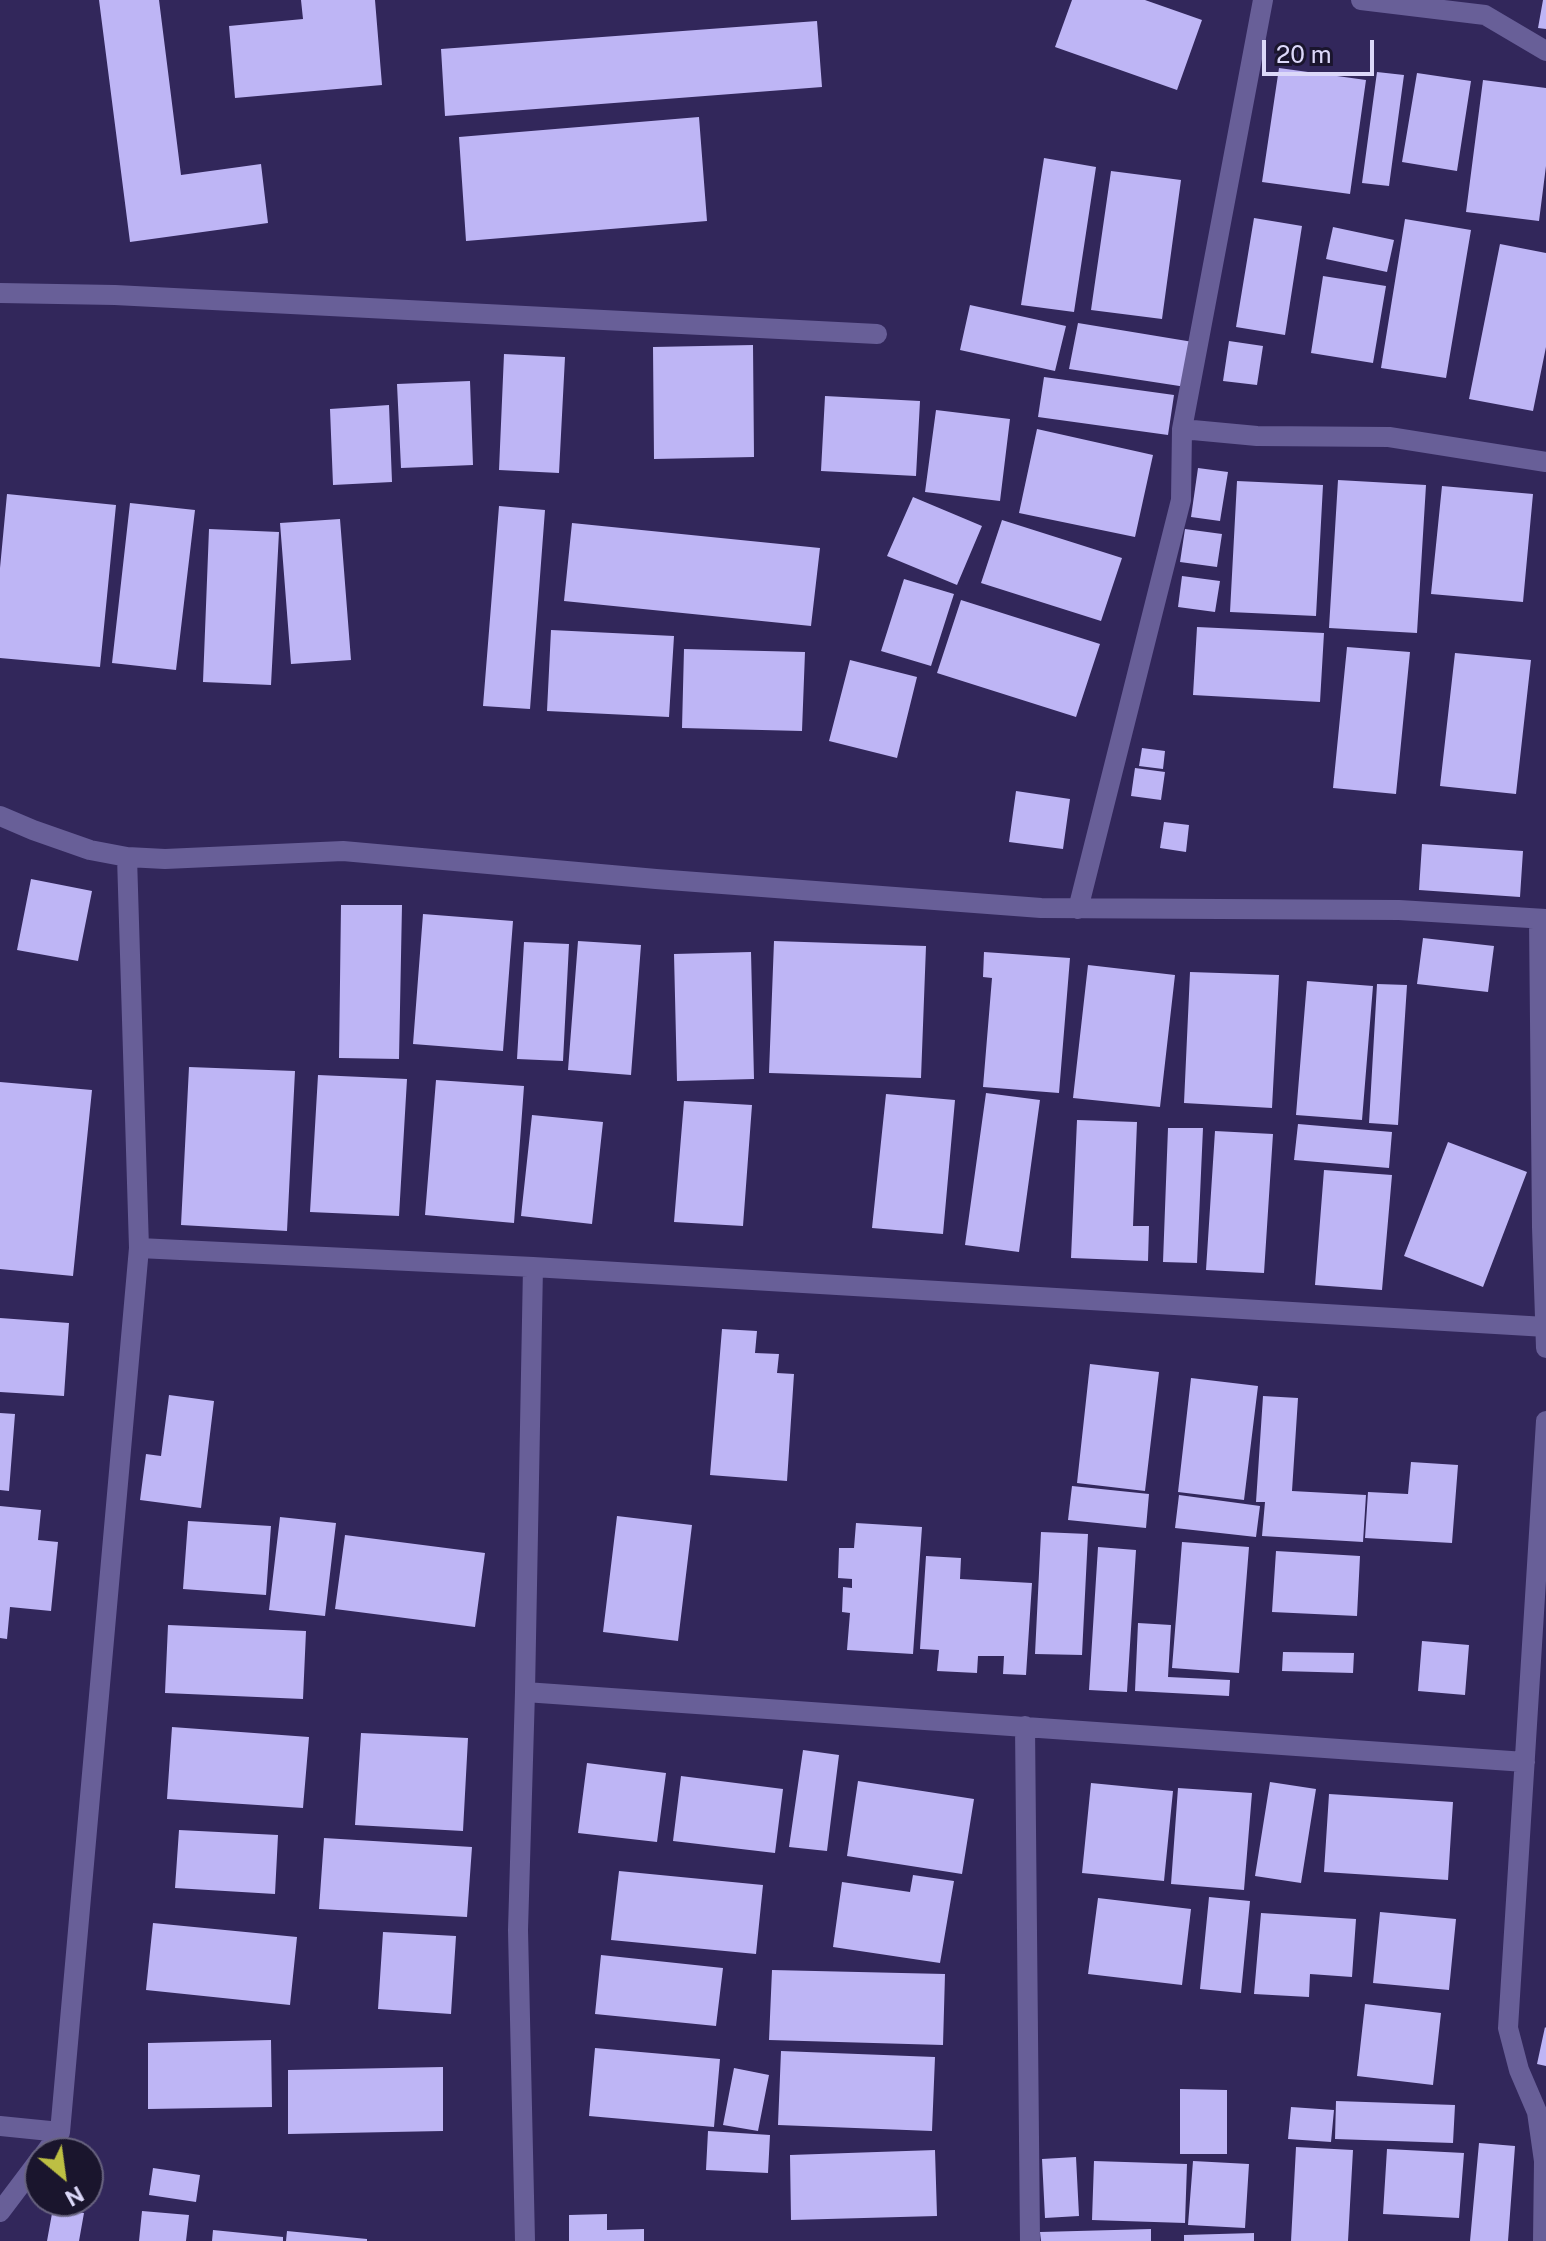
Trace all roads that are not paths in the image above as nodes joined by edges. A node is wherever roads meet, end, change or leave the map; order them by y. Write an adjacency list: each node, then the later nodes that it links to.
1 (1263, 0): 6 (street)
2 (1361, 0): 3 (street)
3 (1546, 51)
4 (0, 293): 5 (street)
5 (877, 334)
6 (1182, 429): 7 (street); 10 (street)
7 (1546, 462)
8 (0, 816): 9 (street)
9 (127, 857): 10 (street); 12 (street)
10 (1078, 909): 11 (street)
11 (1543, 919): 14 (street)
12 (139, 1248): 13 (street); 22 (street)
13 (533, 1267): 14 (street); 17 (street)
14 (1546, 1327): 15 (street)
15 (1546, 1348)
16 (1546, 1421): 19 (street)
17 (525, 1692): 18 (street); 26 (street)
18 (1025, 1726): 19 (street); 27 (street)
19 (1525, 1762): 20 (street)
20 (1542, 2112): 28 (street)
21 (0, 2126): 22 (street)
22 (60, 2132): 23 (street)
23 (56, 2137)
24 (24, 2180): 25 (street)
25 (0, 2212)
26 (525, 2241)
27 (1030, 2241)
28 (1543, 2241)

